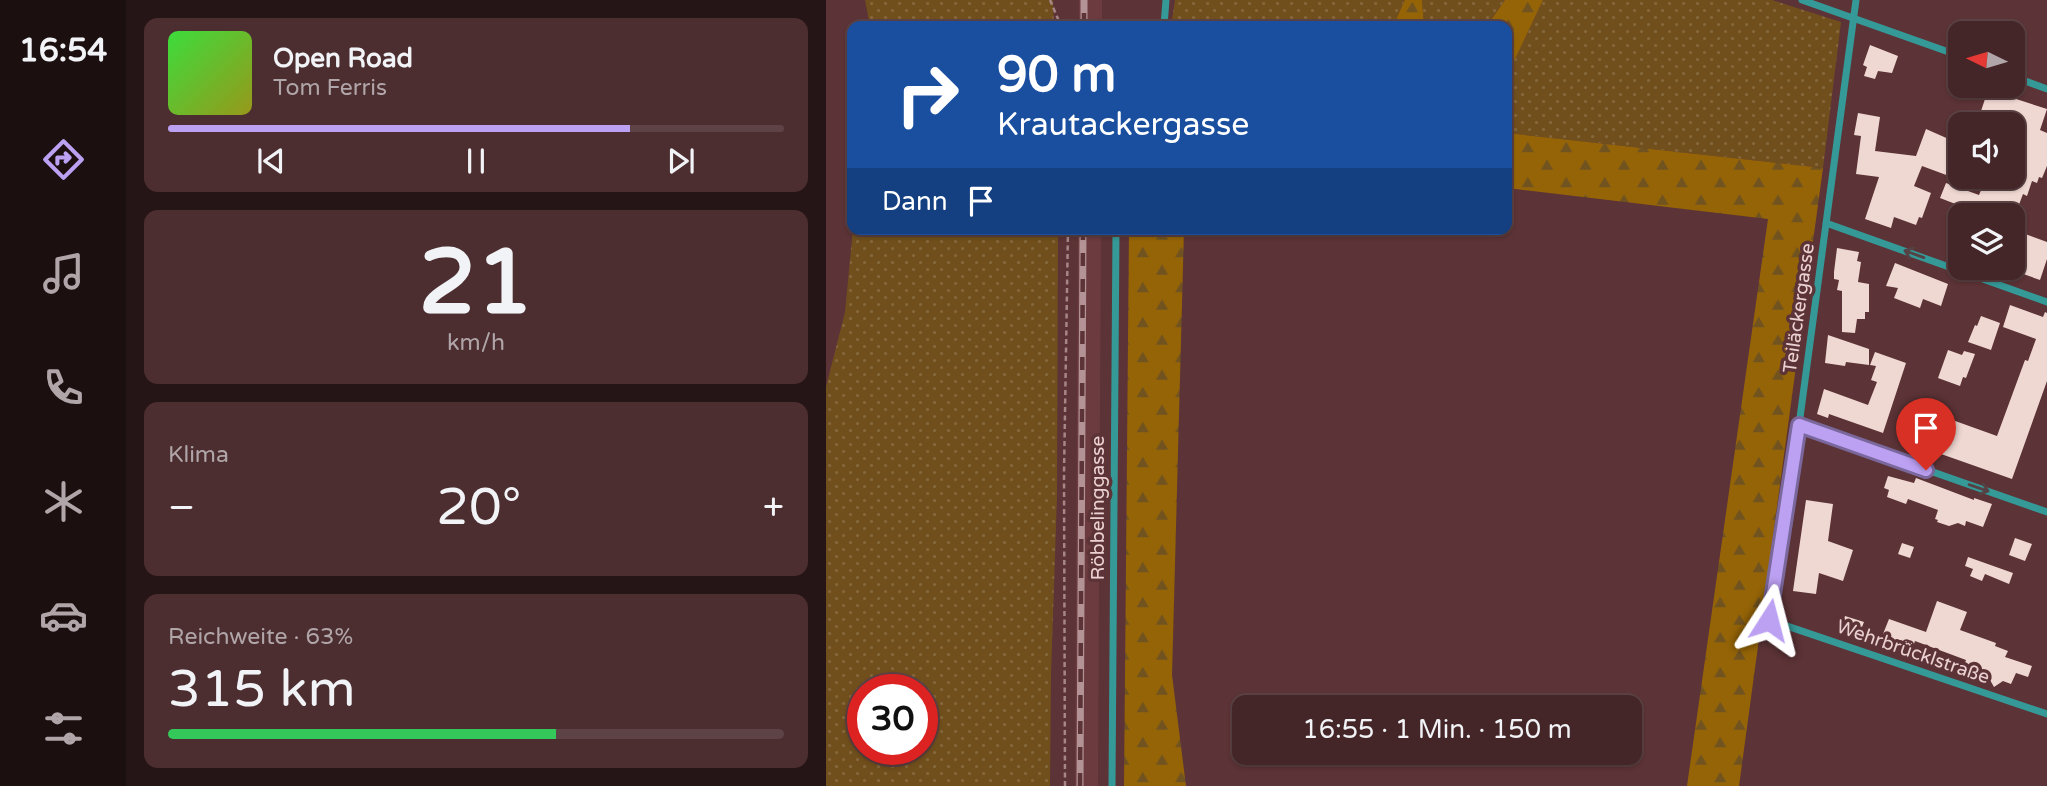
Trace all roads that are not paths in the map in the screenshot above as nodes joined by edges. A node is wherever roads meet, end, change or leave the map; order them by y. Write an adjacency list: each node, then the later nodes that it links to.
1 (1166, 0): 5 (street)
2 (1802, 0): 4 (street)
3 (1856, 0): 4 (street, Teiläckergasse)
4 (1853, 17): 6 (street); 9 (street, Teiläckergasse)
5 (1164, 21)
6 (1948, 53)
7 (2025, 81): 8 (street)
8 (2047, 89)
9 (1826, 223): 11 (street, one-way to 9); 12 (street, Teiläckergasse)
10 (1116, 235): 16 (street, Röbbelinggasse)
11 (2047, 302)
12 (1799, 425): 13 (street, one-way to 13); 14 (street, Teiläckergasse)
13 (2047, 512)
14 (1769, 620): 15 (street, Wehrbrücklstraße)
15 (2047, 715)
16 (1112, 786)

